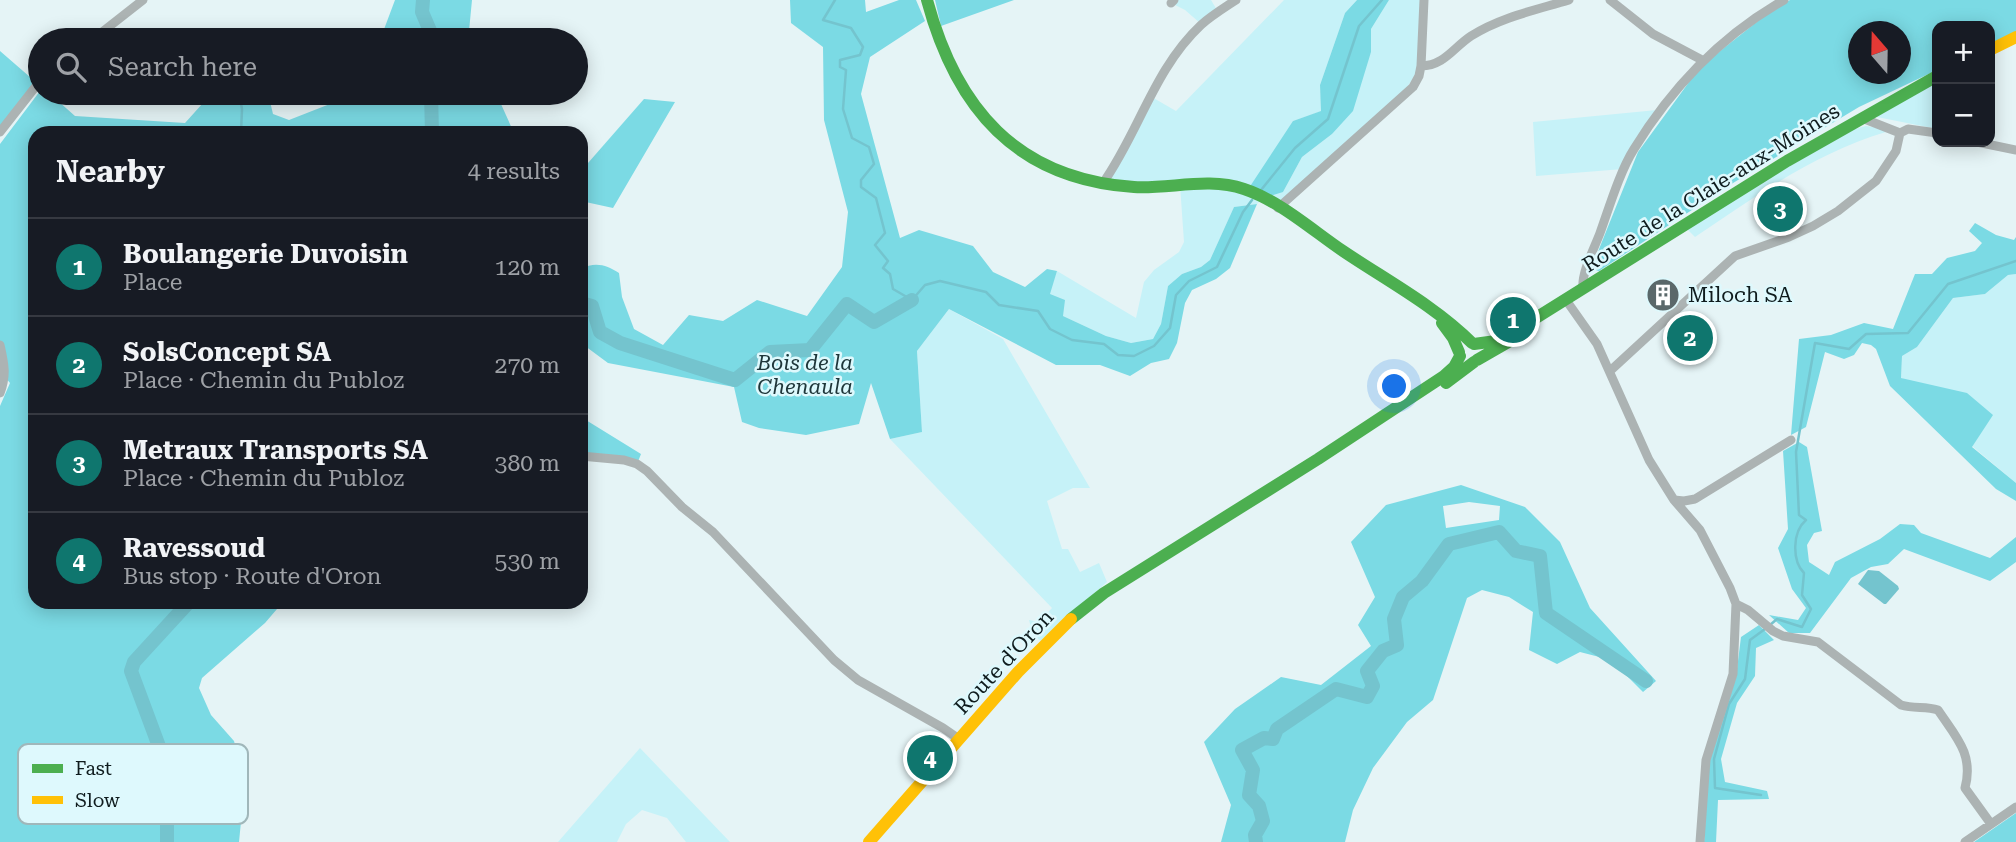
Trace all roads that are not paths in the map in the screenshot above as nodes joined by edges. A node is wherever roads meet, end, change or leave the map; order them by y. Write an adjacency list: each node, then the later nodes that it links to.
1 (143, 0): 8 (street)
2 (927, 0): 21 (main road)
3 (1236, 0): 21 (street)
4 (1424, 0): 12 (street)
5 (1569, 0): 12 (street)
6 (1610, 0): 11 (street)
7 (1784, 0): 11 (street)
8 (107, 28)
9 (2016, 37): 10 (main road)
10 (1995, 48)
11 (1702, 60): 23 (street)
12 (1421, 66): 22 (street)
13 (1932, 79): 15 (main road, Route de la Claie-aux-Moines)
14 (28, 96): 16 (street)
15 (1862, 118): 18 (street); 23 (main road, Route de la Claie-aux-Moines)
16 (0, 132)
17 (1932, 132): 18 (street)
18 (1900, 133): 31 (street)
19 (1995, 146): 20 (street)
20 (2016, 150)
21 (1103, 183): 22 (main road)
22 (1278, 208): 25 (main road)
23 (1583, 289): 24 (main road, Route de la Claie-aux-Moines)
24 (1566, 300): 26 (main road, Route de la Claie-aux-Moines); 31 (street)
25 (1427, 308): 27 (main road); 29 (main road)
26 (1543, 314): 27 (main road, Route de la Claie-aux-Moines); 30 (main road, Route de la Claie-aux-Moines)
27 (1473, 344): 29 (main road); 30 (main road)
28 (0, 345): 32 (street)
29 (1460, 354): 30 (main road); 35 (main road, Route de la Claie-aux-Moines)
30 (1476, 361): 35 (main road, Route de la Claie-aux-Moines)
31 (1610, 370): 36 (street)
32 (0, 393)
33 (1791, 440): 36 (street)
34 (588, 457): 39 (street)
35 (1318, 459): 37 (main road, Route de la Claie-aux-Moines)
36 (1674, 500): 38 (street)
37 (1193, 537): 39 (main road, Route d'Oron)
38 (1736, 604): 41 (street); 43 (street)
39 (959, 739): 42 (main road, Route d'Oron)
40 (2016, 807): 41 (street)
41 (1991, 824): 44 (street)
42 (869, 842)
43 (1700, 842)
44 (1965, 842)

